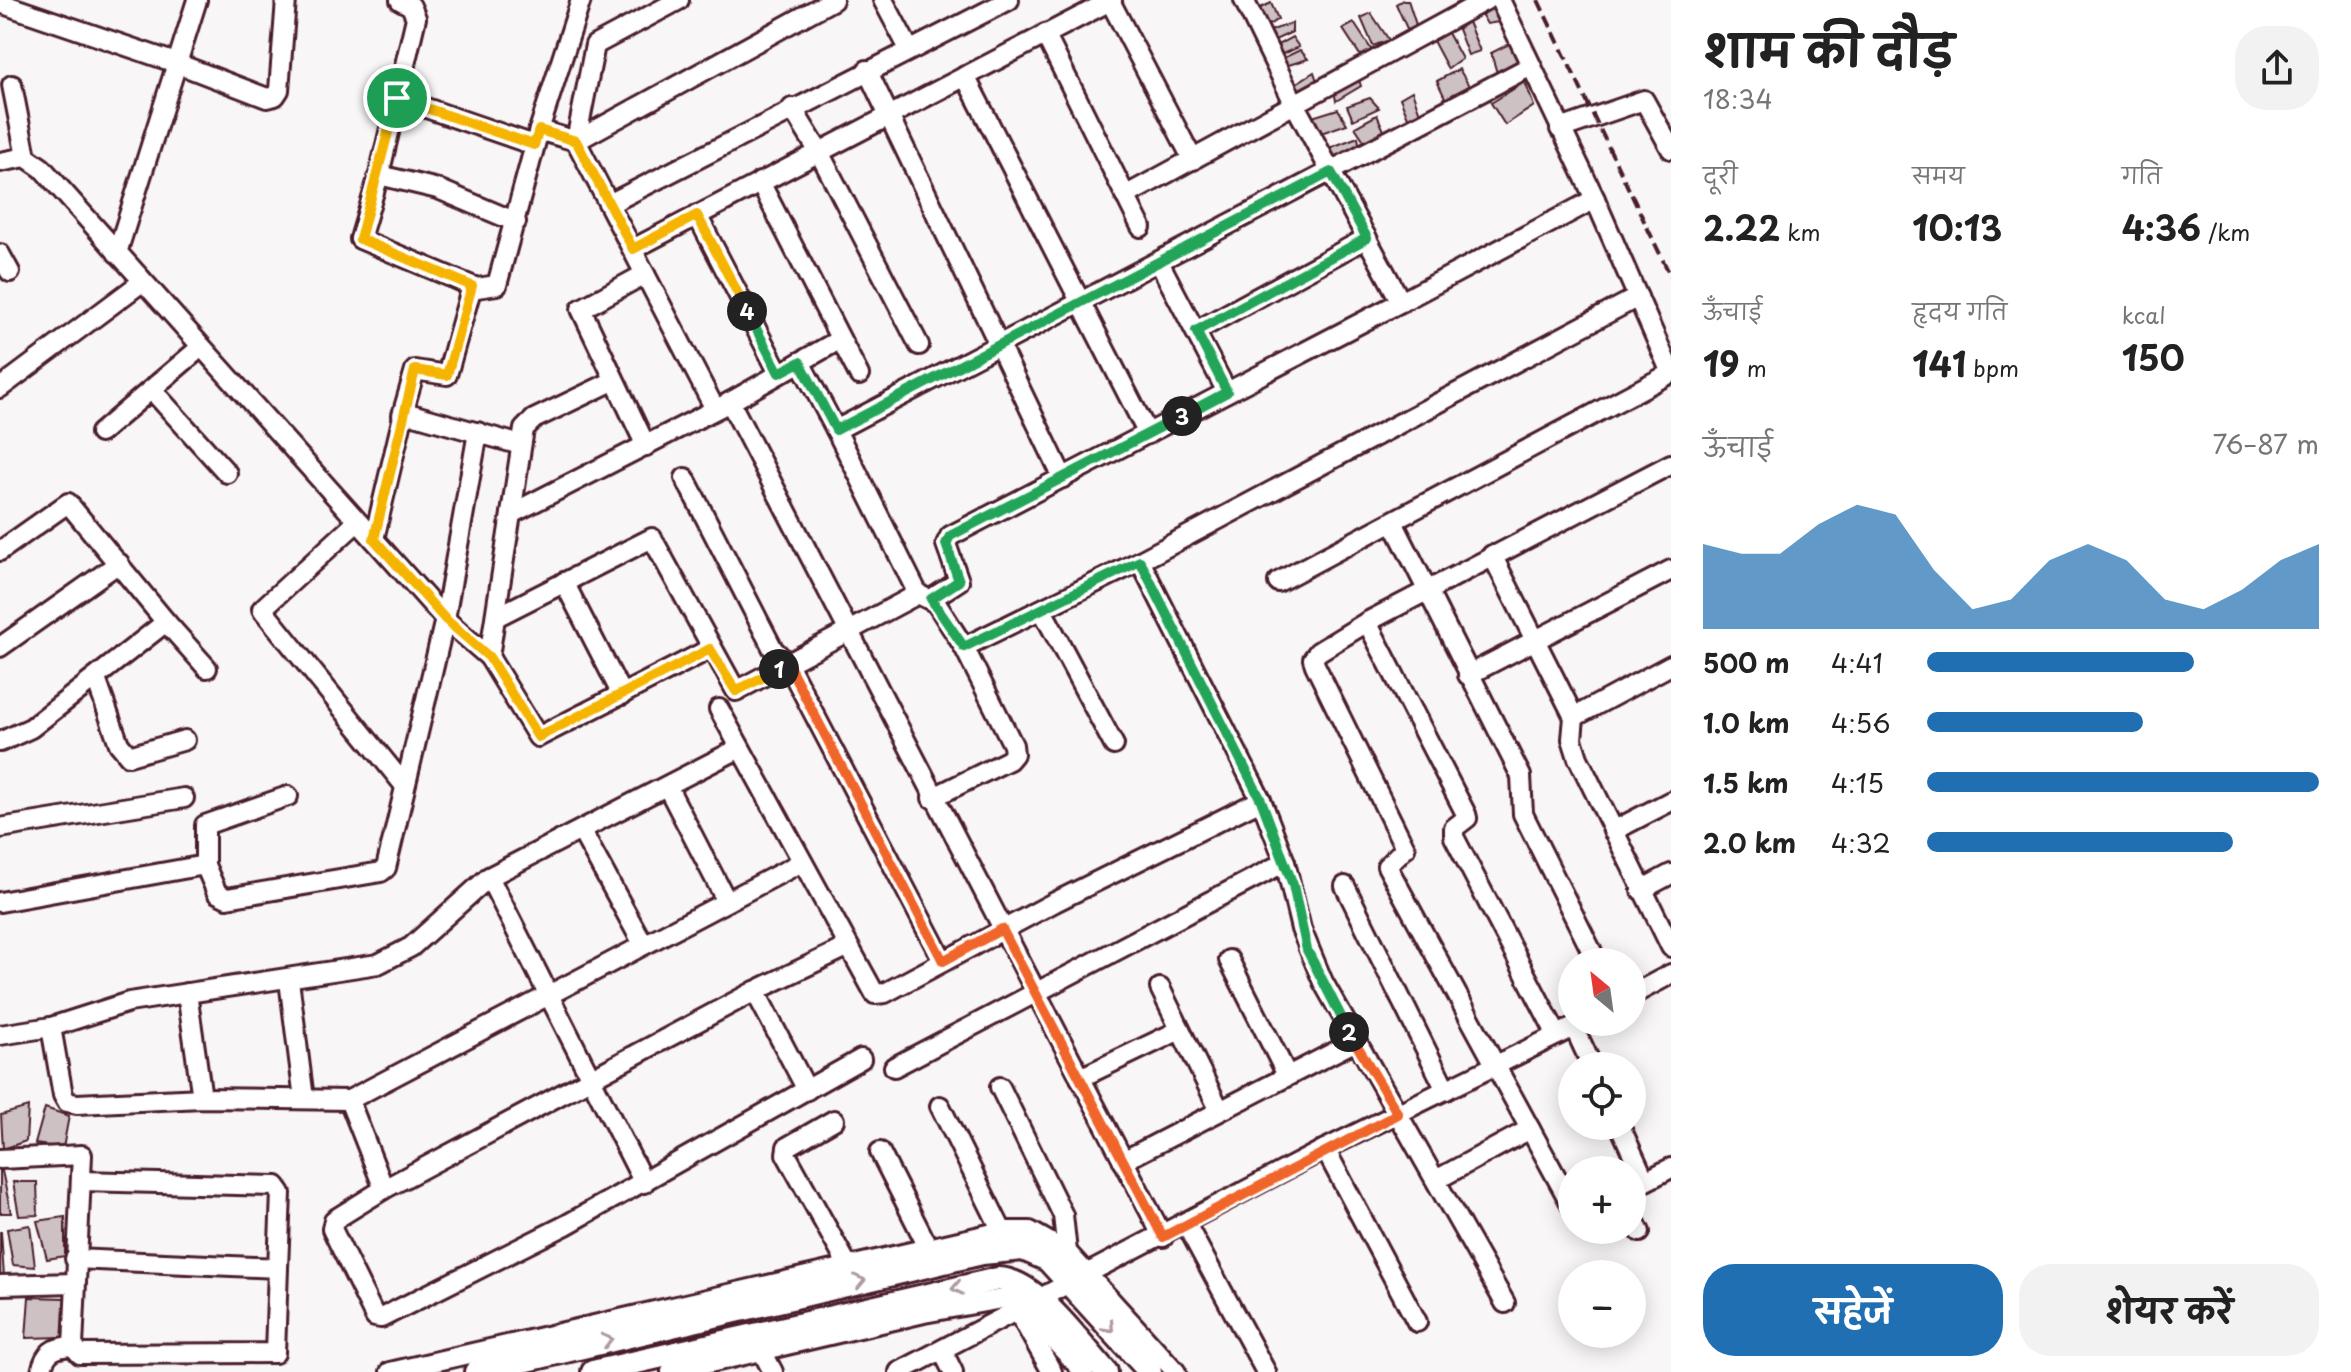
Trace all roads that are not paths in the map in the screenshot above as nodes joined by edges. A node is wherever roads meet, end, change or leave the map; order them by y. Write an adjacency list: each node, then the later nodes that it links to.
1 (197, 0): 17 (street)
2 (286, 0): 17 (street)
3 (400, 0): 22 (street)
4 (581, 0): 27 (street)
5 (679, 0): 28 (street)
6 (833, 0): 28 (street)
7 (883, 0): 16 (street)
8 (1009, 0): 14 (street)
9 (1111, 0): 15 (street); 32 (street)
10 (1244, 0): 23 (street)
11 (1486, 0): 23 (street)
12 (1500, 0): 18 (street)
13 (0, 3): 17 (street)
14 (983, 6): 16 (street)
15 (1045, 34): 20 (street); 37 (street)
16 (909, 49): 19 (street)
17 (176, 63): 45 (street)
18 (1531, 66): 26 (street); 34 (street)
19 (867, 70): 24 (street); 25 (street)
20 (965, 76): 25 (street); 54 (street)
21 (12, 85): 31 (street)
22 (397, 98): 27 (street); 35 (street)
23 (1295, 105): 32 (street); 34 (street)
24 (792, 108): 30 (street); 39 (street)
25 (888, 114): 30 (street); 59 (street)
26 (1560, 129): 29 (street); 38 (street)
27 (536, 138): 28 (street); 41 (street)
28 (576, 141): 39 (street)
29 (1671, 149)
30 (819, 152): 36 (street); 57 (street)
31 (26, 157): 33 (street); 45 (street)
32 (1193, 160): 37 (street)
33 (0, 162)
34 (1331, 172): 43 (street); 47 (street)
35 (379, 175): 41 (street); 51 (street)
36 (760, 182): 40 (street); 56 (street)
37 (1125, 196): 42 (street)
38 (1595, 199): 52 (street); 53 (street)
39 (609, 204): 44 (street)
40 (697, 215): 44 (street); 61 (street)
41 (516, 222): 51 (street)
42 (1141, 227)
43 (1367, 238): 53 (street); 55 (street)
44 (633, 249): 49 (street)
45 (117, 253): 50 (street)
46 (0, 254): 48 (street)
47 (1159, 262): 54 (street); 55 (street)
48 (10, 272)
49 (645, 274): 64 (street); 68 (street)
50 (142, 282): 58 (street); 65 (street)
51 (472, 286): 69 (street)
52 (1638, 297): 62 (street); 86 (street)
53 (1401, 302): 67 (street)
54 (1080, 303): 59 (street); 73 (street)
55 (1196, 331): 67 (street)
56 (839, 340): 60 (street); 63 (street)
57 (919, 345)
58 (201, 347): 66 (street); 81 (street)
59 (1000, 347): 70 (street); 79 (street)
60 (800, 362): 61 (street); 70 (street)
61 (779, 373): 68 (street)
62 (1671, 373): 82 (street)
63 (859, 375)
64 (613, 381): 74 (street); 75 (street)
65 (0, 388)
66 (152, 390): 72 (street); 77 (street)
67 (1227, 392): 73 (street)
68 (722, 406): 75 (street); 98 (street)
69 (402, 415): 71 (street); 83 (street)
70 (836, 430): 92 (street)
71 (478, 432): 74 (street); 95 (street)
72 (100, 433)
73 (1148, 434): 79 (street)
74 (521, 445): 80 (street)
75 (646, 446): 80 (street)
76 (1671, 464): 85 (street)
77 (227, 473)
78 (685, 478): 104 (street)
79 (1063, 478): 92 (street)
80 (511, 514): 94 (street)
81 (357, 522): 83 (street); 116 (street)
82 (1393, 522): 90 (street); 91 (street)
83 (374, 539): 95 (street)
84 (0, 551): 87 (street)
85 (1492, 555): 91 (street); 99 (street)
86 (1140, 561): 93 (street); 121 (street)
87 (119, 563): 96 (street); 100 (street)
88 (1671, 570): 99 (street)
89 (564, 582): 94 (street); 102 (street); 109 (street)
90 (1278, 582)
91 (1427, 589): 97 (street); 107 (street)
92 (925, 596): 98 (street); 101 (street)
93 (1042, 610): 101 (street); 114 (street)
94 (498, 616): 103 (street)
95 (445, 619): 103 (street); 116 (street)
96 (166, 622): 106 (street); 108 (street)
97 (1367, 622): 150 (street); 157 (street)
98 (847, 631): 104 (street); 120 (street)
99 (1537, 638): 107 (street); 111 (street)
100 (0, 647)
101 (964, 647): 120 (street)
102 (710, 649): 104 (street); 109 (street)
103 (489, 657): 109 (street)
104 (788, 664): 141 (street)
105 (1671, 665): 111 (street)
106 (207, 668)
107 (1468, 675): 139 (street)
108 (96, 679): 112 (street); 113 (street)
109 (622, 695)
110 (719, 709): 115 (street)
111 (1574, 717): 125 (street)
112 (185, 740)
113 (0, 742)
114 (1114, 745)
115 (740, 748): 117 (street); 126 (street)
116 (405, 786): 128 (street)
117 (667, 786): 124 (street); 133 (street)
118 (288, 796): 128 (street)
119 (184, 798): 123 (street)
120 (932, 798): 135 (street)
121 (1261, 800): 127 (street); 135 (street)
122 (1671, 801): 125 (street)
123 (0, 828)
124 (581, 830): 130 (street); 136 (street)
125 (1613, 831): 132 (street)
126 (802, 862): 133 (street); 137 (street)
127 (1285, 862): 148 (street); 155 (street)
128 (205, 865): 134 (street)
129 (1671, 874): 132 (street)
130 (489, 877): 143 (street); 149 (street)
131 (1345, 886): 164 (street)
132 (1641, 890): 138 (street)
133 (726, 900): 136 (street)
134 (0, 902)
135 (1002, 929): 141 (street); 148 (street)
136 (643, 944): 149 (street)
137 (847, 947): 141 (street); 146 (street)
138 (1671, 947)
139 (1590, 948)
140 (1229, 960): 159 (street)
141 (943, 961)
142 (1671, 974): 144 (street)
143 (289, 980): 147 (street); 166 (street)
144 (1646, 987)
145 (1160, 988): 152 (street)
146 (755, 991): 160 (street); 163 (street)
147 (187, 993): 151 (street); 165 (street)
148 (1036, 993): 158 (street); 161 (street)
149 (549, 995): 160 (street); 167 (street)
150 (1558, 1005)
151 (51, 1027): 153 (street); 165 (street)
152 (1180, 1030): 161 (street); 169 (street)
153 (0, 1035)
154 (1558, 1035): 157 (street)
155 (1354, 1042): 159 (street); 170 (street)
156 (861, 1059): 163 (street)
157 (1496, 1066): 164 (street); 172 (street)
158 (894, 1067)
159 (1287, 1075): 169 (street)
160 (591, 1077): 182 (street); 183 (street)
161 (1080, 1078): 176 (street)
162 (1000, 1087): 188 (street)
163 (807, 1090): 182 (street)
164 (1446, 1090): 170 (street)
165 (202, 1098): 166 (street)
166 (304, 1099): 167 (street)
167 (349, 1100): 183 (street)
168 (940, 1106): 185 (street)
169 (1219, 1109): 176 (street)
170 (1398, 1114): 173 (street); 178 (street)
171 (834, 1120): 190 (street)
172 (1530, 1129): 178 (street); 179 (street)
173 (1325, 1149): 184 (street); 197 (street)
174 (880, 1152): 187 (street)
175 (0, 1159): 180 (street)
176 (1123, 1161): 186 (street)
177 (1671, 1168): 181 (street)
178 (1436, 1180): 195 (street)
179 (1558, 1180)
180 (81, 1181): 189 (street); 191 (street)
181 (1646, 1181)
182 (644, 1183): 183 (street)
183 (384, 1189)
184 (1186, 1224): 186 (street); 214 (street)
185 (1002, 1231): 187 (street); 188 (street)
186 (1163, 1237): 192 (street)
187 (928, 1247): 190 (street)
188 (1067, 1252): 192 (street)
189 (75, 1259): 191 (street); 193 (street)
190 (847, 1264): 202 (street)
191 (278, 1268): 198 (street)
192 (1078, 1278): 196 (street); 203 (street, one-way to 192); 212 (street, one-way to 212); 213 (street)
193 (75, 1283): 194 (street); 198 (street)
194 (0, 1285)
195 (1505, 1303)
196 (1027, 1305): 199 (street); 200 (street); 204 (street, one-way to 204); 209 (street); 210 (street); 211 (street)
197 (1417, 1322)
198 (73, 1346): 201 (street)
199 (942, 1350): 207 (street); 208 (street)
200 (762, 1351): 205 (street); 206 (street)
201 (41, 1372)
202 (390, 1372)
203 (476, 1372)
204 (593, 1372)
205 (671, 1372)
206 (773, 1372)
207 (899, 1372)
208 (953, 1372)
209 (1052, 1372)
210 (1084, 1372)
211 (1106, 1372)
212 (1150, 1372)
213 (1176, 1372)
214 (1266, 1372)

